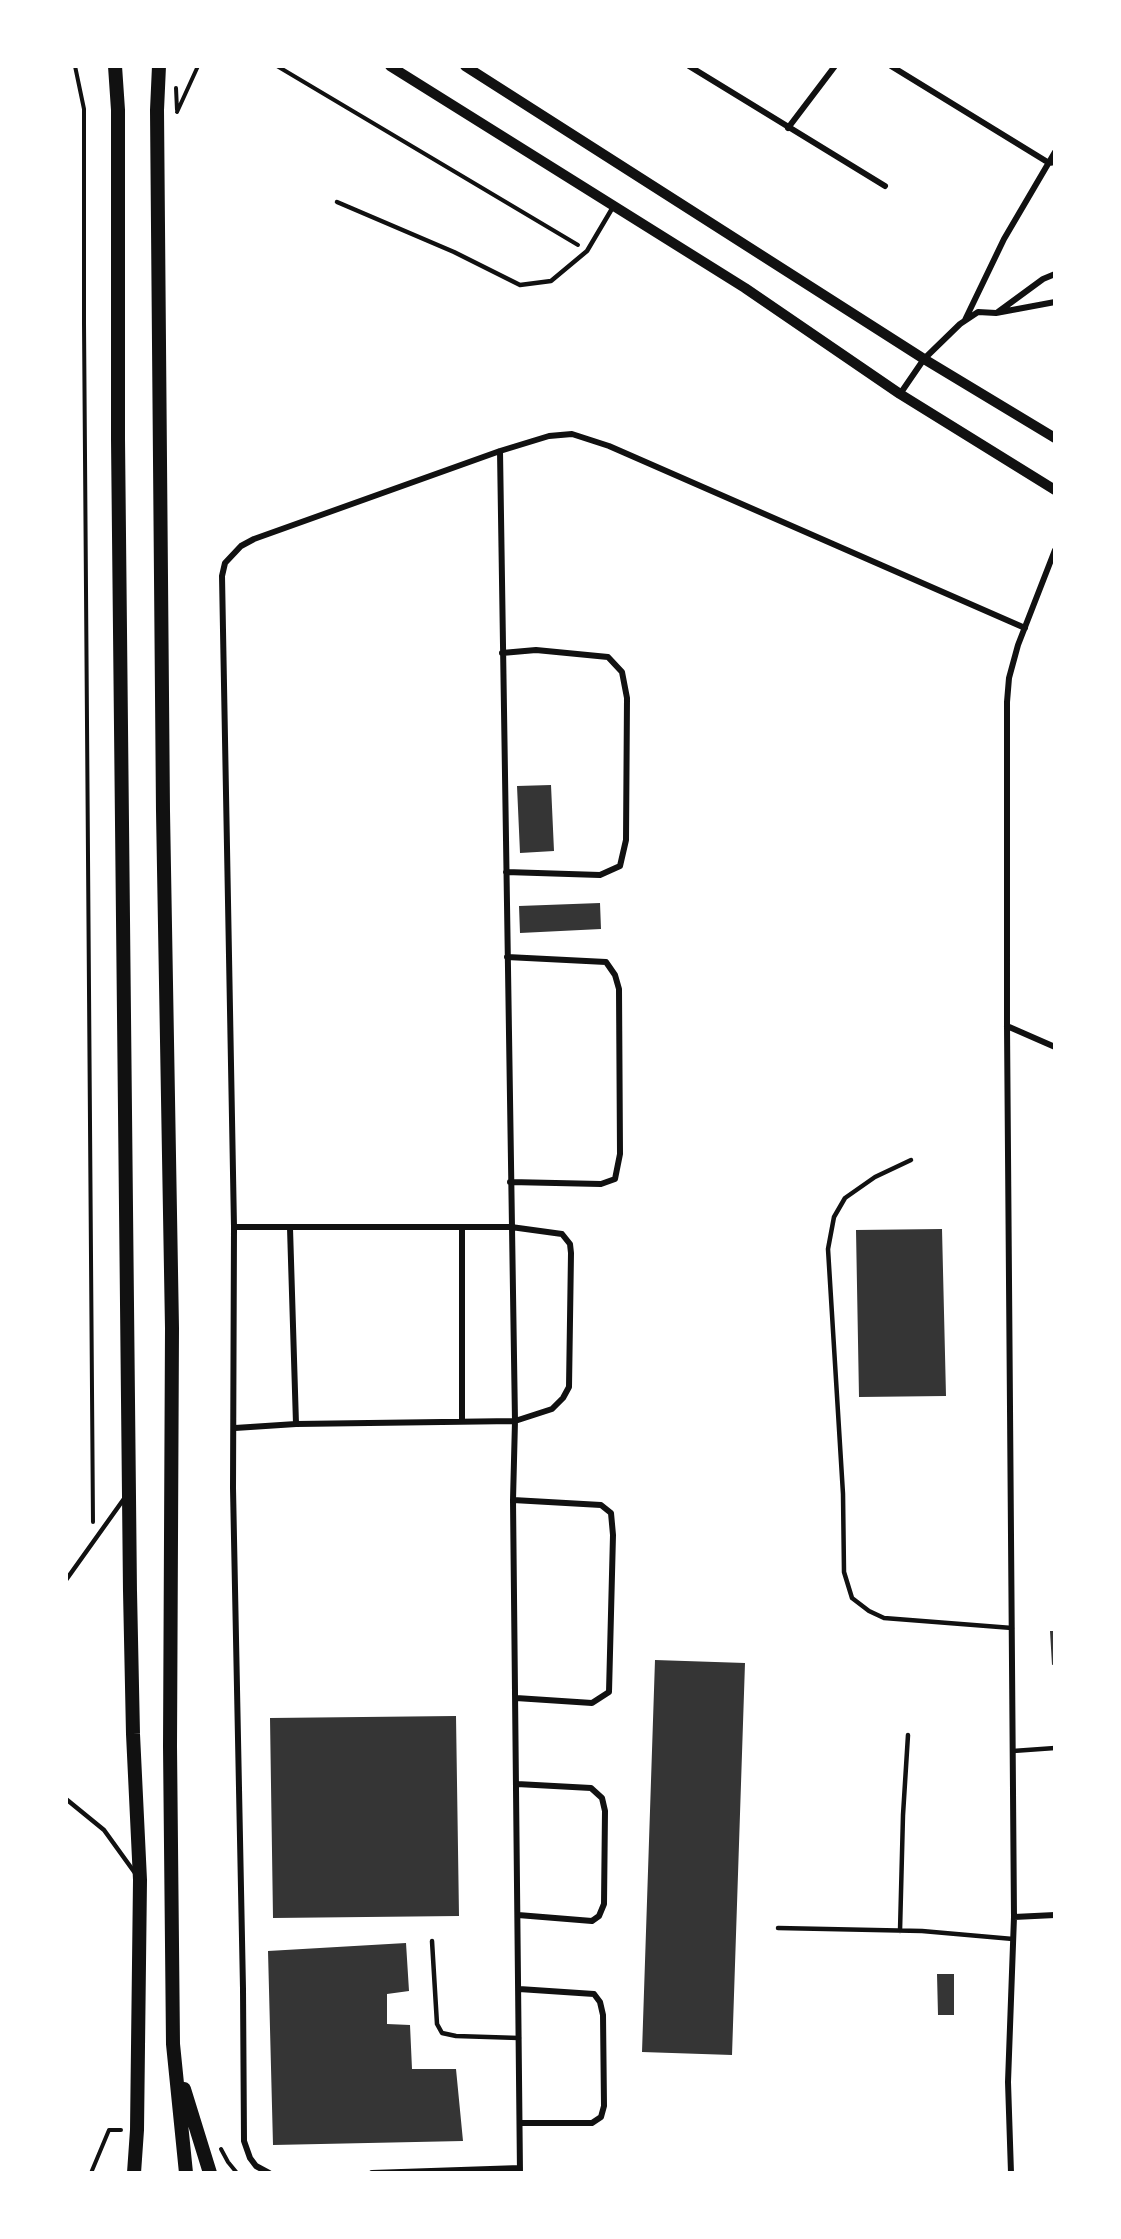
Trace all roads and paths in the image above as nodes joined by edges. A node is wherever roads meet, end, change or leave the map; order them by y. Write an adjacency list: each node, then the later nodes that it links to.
1 (75, 66): 49 (path)
2 (106, 66): 12 (highway)
3 (116, 66): 12 (highway)
4 (159, 66): 68 (highway)
5 (198, 66): 13 (path)
6 (277, 66): 20 (path)
7 (390, 66): 19 (street)
8 (689, 66): 14 (street)
9 (836, 66): 14 (street)
10 (891, 66): 16 (street)
11 (472, 68): 25 (street)
12 (117, 110): 47 (highway)
13 (177, 112)
14 (788, 128): 17 (street)
15 (1055, 152): 16 (street)
16 (1052, 162): 24 (street)
17 (885, 186)
18 (337, 202): 20 (lane)
19 (613, 207): 20 (lane); 26 (street)
20 (587, 251)
21 (1055, 274): 23 (street)
22 (1055, 302): 23 (street)
23 (996, 313): 24 (street)
24 (965, 321): 25 (street)
25 (924, 359): 26 (street); 27 (street)
26 (900, 394): 29 (street)
27 (1055, 438)
28 (500, 451): 31 (street); 32 (street); 39 (street)
29 (1055, 490)
30 (1055, 550): 31 (street)
31 (1025, 628): 35 (street)
32 (502, 653): 33 (street); 33 (street)
33 (506, 872): 34 (street)
34 (507, 957): 38 (street); 38 (street)
35 (1007, 1026): 36 (street); 51 (street)
36 (1055, 1047)
37 (911, 1160): 51 (lane)
38 (510, 1182): 40 (street)
39 (234, 1227): 41 (street); 46 (street)
40 (511, 1227): 42 (street); 44 (street); 44 (street)
41 (290, 1228): 42 (street); 45 (street)
42 (462, 1228): 43 (street)
43 (462, 1421): 44 (street); 45 (street)
44 (515, 1421): 48 (street)
45 (296, 1424): 46 (street)
46 (235, 1428): 76 (street)
47 (130, 1489): 49 (lane); 58 (highway)
48 (513, 1500): 52 (street); 52 (street)
49 (93, 1544): 50 (lane)
50 (66, 1580)
51 (1012, 1628): 55 (street)
52 (516, 1698): 56 (street)
53 (908, 1735): 63 (lane)
54 (1055, 1748): 55 (lane)
55 (1013, 1751): 61 (street)
56 (517, 1784): 59 (street); 59 (street)
57 (66, 1799): 58 (lane)
58 (140, 1880): 70 (highway)
59 (518, 1915): 66 (street)
60 (1055, 1915): 61 (street)
61 (1014, 1917): 64 (street)
62 (778, 1928): 63 (lane)
63 (900, 1930): 64 (lane)
64 (1013, 1939): 78 (street)
65 (432, 1941): 67 (lane)
66 (519, 1989): 67 (street); 69 (street)
67 (519, 2038): 69 (street)
68 (172, 2043): 74 (highway); 75 (highway)
69 (520, 2123): 71 (street)
70 (137, 2130): 72 (path); 73 (highway)
71 (520, 2170): 77 (street)
72 (91, 2173)
73 (134, 2173)
74 (186, 2173)
75 (210, 2173)
76 (269, 2173)
77 (372, 2173)
78 (1011, 2173)

